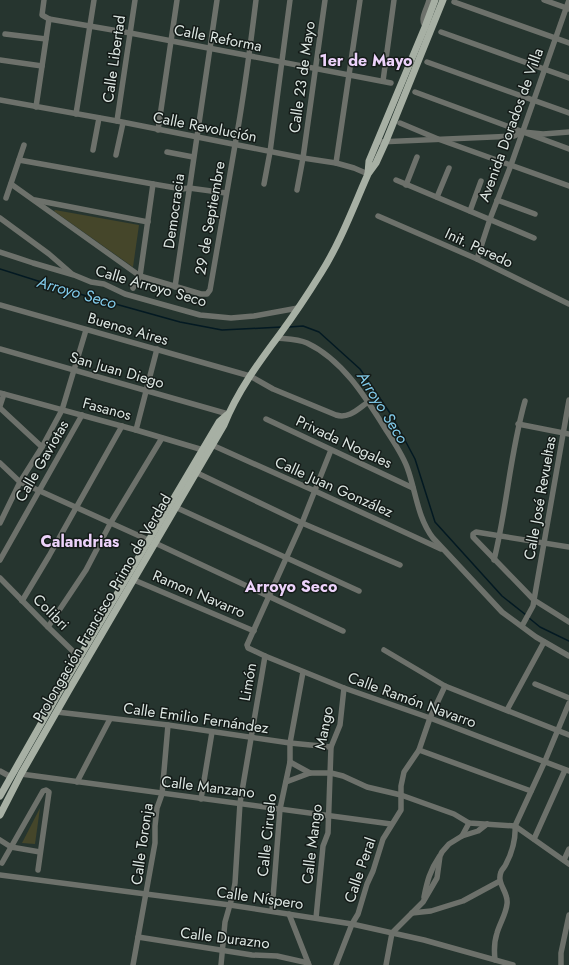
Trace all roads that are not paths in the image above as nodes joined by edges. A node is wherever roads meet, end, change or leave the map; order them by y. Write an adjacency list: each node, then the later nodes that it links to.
1 (44, 0): 18 (street, Calle Reforma)
2 (94, 0): 19 (street)
3 (135, 0): 22 (street, Calle Libertad)
4 (177, 0): 26 (street)
5 (217, 0): 28 (street, Democracia)
6 (256, 0): 29 (street, 29 de Septiembre)
7 (290, 0): 31 (street)
8 (325, 0): 34 (street, Calle 23 de Mayo)
9 (360, 0): 36 (street)
10 (394, 0): 38 (street)
11 (429, 0): 20 (street)
12 (435, 0): 20 (main road)
13 (443, 0): 20 (main road)
14 (544, 0): 17 (street)
15 (569, 0): 17 (street, Avenida Dorados de Villa)
16 (454, 2): 24 (street)
17 (568, 8): 24 (street, Avenida Dorados de Villa)
18 (49, 19): 19 (street, Calle Reforma); 25 (street)
19 (90, 25): 22 (street, Calle Reforma); 45 (street)
20 (428, 29): 54 (main road); 55 (main road)
21 (441, 32): 35 (street)
22 (130, 33): 26 (street, Calle Reforma); 47 (street, Calle Libertad)
23 (5, 34): 25 (street)
24 (555, 38): 27 (street); 35 (street, Avenida Dorados de Villa)
25 (46, 39): 33 (street)
26 (171, 41): 28 (street, Calle Reforma); 49 (street)
27 (569, 43)
28 (211, 49): 29 (street, Calle Reforma); 52 (street, Democracia)
29 (249, 56): 31 (street, Calle Reforma); 57 (street, 29 de Septiembre)
30 (0, 60): 33 (street)
31 (281, 62): 34 (street, Calle Reforma); 61 (street)
32 (427, 62): 41 (street)
33 (42, 66): 43 (street)
34 (315, 68): 36 (street, Calle Reforma); 65 (street, Calle 23 de Mayo)
35 (544, 69): 37 (street); 41 (street, Avenida Dorados de Villa)
36 (349, 75): 38 (street, Calle Reforma); 67 (street)
37 (569, 78)
38 (383, 81): 39 (street, Calle Reforma)
39 (391, 83)
40 (415, 92): 50 (street)
41 (533, 99): 44 (street); 50 (street, Avenida Dorados de Villa)
42 (1, 102): 43 (street, Calle Revolución)
43 (36, 107): 45 (street, Calle Revolución)
44 (569, 112)
45 (76, 114): 46 (street, Calle Revolución)
46 (99, 118): 47 (street, Calle Revolución); 59 (street)
47 (120, 122): 49 (street, Calle Revolución); 62 (street, Calle Libertad)
48 (400, 123): 53 (street)
49 (158, 130): 52 (street, Calle Revolución)
50 (523, 132): 51 (street); 53 (street); 58 (street); 68 (street, Avenida Dorados de Villa)
51 (569, 132)
52 (196, 138): 57 (street, Calle Revolución); 63 (street, Democracia)
53 (438, 139): 54 (street); 68 (street)
54 (386, 141): 55 (street); 70 (main road)
55 (378, 142): 70 (main road)
56 (24, 145): 66 (street)
57 (235, 145): 61 (street, Calle Revolución); 80 (street, 29 de Septiembre)
58 (569, 149)
59 (93, 150)
60 (167, 152): 63 (street)
61 (270, 152): 65 (street, Calle Revolución); 75 (street)
62 (116, 155)
63 (193, 157): 78 (street, Democracia)
64 (418, 157): 76 (street)
65 (303, 158): 67 (street, Calle Revolución); 79 (street, Calle 23 de Mayo)
66 (19, 160): 73 (street); 74 (street)
67 (336, 163): 70 (street, Calle Revolución)
68 (511, 165): 77 (street); 84 (street, Avenida Dorados de Villa)
69 (449, 168): 81 (street)
70 (368, 174): 100 (main road)
71 (396, 180): 76 (street)
72 (481, 181): 85 (street)
73 (11, 184): 82 (street); 83 (street)
74 (153, 184): 78 (street); 90 (street)
75 (264, 184)
76 (406, 184): 81 (street)
77 (569, 186)
78 (189, 188): 80 (street); 96 (street, Democracia)
79 (297, 190)
80 (226, 193): 96 (street, 29 de Septiembre)
81 (438, 197): 85 (street)
82 (6, 198)
83 (32, 199): 90 (street); 95 (street)
84 (497, 200): 86 (street); 89 (street, Avenida Dorados de Villa)
85 (470, 211): 89 (street)
86 (535, 214)
87 (378, 216): 93 (street, Init. Peredo)
88 (0, 218): 94 (street)
89 (490, 219): 91 (street); 93 (street, Avenida Dorados de Villa)
90 (148, 222): 95 (street)
91 (534, 238)
92 (0, 252): 94 (street, Calle Arroyo Seco)
93 (477, 259): 98 (street, Init. Peredo)
94 (74, 275): 100 (street, Calle Arroyo Seco)
95 (140, 276): 96 (street); 97 (street)
96 (174, 287)
97 (133, 288)
98 (569, 304)
99 (0, 305): 101 (street, Buenos Aires)
100 (298, 308): 102 (main road, Prolongación Francisco Primo de Verdad)
101 (86, 330): 104 (street, Buenos Aires); 105 (street)
102 (278, 336): 106 (main road, Prolongación Francisco Primo de Verdad); 111 (street)
103 (0, 349): 105 (street, San Juan Diego)
104 (157, 349): 106 (street, Buenos Aires); 107 (street)
105 (74, 370): 107 (street, San Juan Diego); 113 (street)
106 (250, 376): 111 (street, Buenos Aires); 114 (main road, Prolongación Francisco Primo de Verdad)
107 (147, 390): 114 (street, San Juan Diego); 119 (street)
108 (2, 393): 112 (street); 113 (street, Fasanos)
109 (569, 400): 120 (street, Calle José Revueltas)
110 (525, 401): 117 (street)
111 (368, 402): 129 (street)
112 (0, 407): 123 (street)
113 (62, 410): 115 (street, Fasanos); 123 (street)
114 (228, 414): 122 (main road, Prolongación Francisco Primo de Verdad); 124 (main road, Prolongación Francisco Primo de Verdad)
115 (82, 415): 118 (street, Fasanos); 130 (street, Calle Gaviotas)
116 (266, 419): 125 (street, Privada Nogales)
117 (518, 424): 120 (street); 137 (street)
118 (122, 426): 119 (street, Fasanos); 132 (street)
119 (136, 430): 121 (street, Fasanos)
120 (566, 434): 139 (street, Calle José Revueltas)
121 (162, 438): 124 (street, Fasanos); 136 (street)
122 (212, 445): 127 (main road, Prolongación Francisco Primo de Verdad); 131 (street, Calle Juan González)
123 (42, 447): 128 (street)
124 (202, 450): 127 (main road, Prolongación Francisco Primo de Verdad)
125 (331, 450): 129 (street, Privada Nogales); 131 (street)
126 (0, 463): 128 (street)
127 (193, 471): 133 (main road, Prolongación Francisco Primo de Verdad); 135 (street); 138 (main road, Prolongación Francisco Primo de Verdad)
128 (20, 482): 130 (street); 134 (street)
129 (413, 488): 141 (street)
130 (39, 491): 132 (street); 143 (street, Calle Gaviotas)
131 (315, 491): 135 (street); 141 (street, Calle Juan González)
132 (76, 507): 136 (street); 150 (street)
133 (175, 507): 138 (main road, Prolongación Francisco Primo de Verdad); 142 (street)
134 (1, 521)
135 (302, 523): 142 (street); 145 (street)
136 (110, 524): 138 (street); 154 (street)
137 (500, 535): 139 (street); 144 (street); 144 (street)
138 (152, 542): 147 (main road, Prolongación Francisco Primo de Verdad); 149 (street); 161 (main road, Prolongación Francisco Primo de Verdad)
139 (544, 542): 140 (street); 151 (street, Calle José Revueltas)
140 (569, 547)
141 (445, 551): 153 (street)
142 (286, 559): 148 (street); 149 (street)
143 (0, 560)
144 (494, 560): 151 (street)
145 (400, 565)
146 (0, 578): 150 (street, Colibri)
147 (134, 580): 155 (street, Ramon Navarro); 161 (main road, Prolongación Francisco Primo de Verdad)
148 (359, 592)
149 (269, 596): 155 (street); 156 (street)
150 (22, 601): 154 (street, Colibri)
151 (533, 603): 152 (street); 153 (street, Calle José Revueltas)
152 (569, 622)
153 (523, 624): 157 (street)
154 (48, 627): 161 (street, Colibri)
155 (254, 631): 159 (street, Calle Ramón Navarro)
156 (343, 631)
157 (544, 642): 160 (street); 168 (street)
158 (384, 650): 164 (street)
159 (265, 656): 162 (street, Calle Ramón Navarro); 176 (street, Limón)
160 (569, 656)
161 (82, 660): 169 (main road, Prolongación Francisco Primo de Verdad); 187 (main road, Prolongación Francisco Primo de Verdad)
162 (303, 672): 165 (street, Calle Ramón Navarro); 177 (street, Calle Ciruelo)
163 (535, 684): 166 (street)
164 (445, 686): 168 (street); 170 (street, Calle Peral)
165 (344, 688): 170 (street, Calle Ramón Navarro); 178 (street, Mango)
166 (569, 698)
167 (569, 703): 173 (street)
168 (507, 710): 173 (street)
169 (57, 712): 171 (street, Calle Emilio Fernández); 186 (main road, Prolongación Francisco Primo de Verdad)
170 (430, 718): 179 (street, Calle Peral); 180 (street, Calle Ramón Navarro)
171 (110, 719): 172 (street, Calle Emilio Fernández); 188 (street)
172 (168, 725): 174 (street, Calle Emilio Fernández); 191 (street, Calle Toronja)
173 (558, 731): 175 (street); 180 (street)
174 (212, 732): 176 (street, Calle Emilio Fernández); 194 (street)
175 (569, 735)
176 (251, 736): 177 (street, Calle Emilio Fernández); 195 (street, Limón)
177 (290, 743): 178 (street, Calle Emilio Fernández); 181 (street, Calle Ciruelo)
178 (331, 747): 185 (street, Mango)
179 (419, 750): 190 (street); 192 (street, Calle Peral)
180 (545, 761): 182 (street, Calle Ramón Navarro); 190 (street)
181 (290, 762): 184 (street); 189 (street, Calle Ciruelo)
182 (567, 770): 204 (street)
183 (0, 771): 187 (street)
184 (310, 773): 185 (street); 189 (street)
185 (331, 773): 192 (street); 198 (street, Calle Mango)
186 (22, 774): 188 (street, Calle Manzano); 197 (main road, Prolongación Francisco Primo de Verdad)
187 (11, 776): 193 (main road, Prolongación Francisco Primo de Verdad)
188 (77, 782): 191 (street, Calle Manzano)
189 (286, 782): 196 (street, Calle Ciruelo)
190 (531, 792): 202 (street)
191 (162, 794): 194 (street, Calle Manzano); 214 (street, Calle Toronja)
192 (401, 795): 199 (street); 200 (street, Calle Peral)
193 (0, 796)
194 (201, 799): 195 (street, Calle Manzano)
195 (240, 803): 196 (street, Calle Manzano); 215 (street, Limón)
196 (280, 809): 198 (street, Calle Manzano); 216 (street, Calle Ciruelo)
197 (0, 815)
198 (329, 816): 200 (street, Calle Manzano); 220 (street, Calle Mango)
199 (469, 823): 201 (street); 203 (street)
200 (391, 824): 221 (street, Calle Peral)
201 (487, 824): 202 (street); 203 (street)
202 (515, 826): 204 (street); 213 (street)
203 (462, 836): 217 (street)
204 (534, 839): 209 (street)
205 (0, 840): 206 (street)
206 (11, 847): 208 (street); 208 (street); 210 (street)
207 (569, 849): 209 (street)
208 (40, 852): 211 (street)
209 (567, 862)
210 (2, 863)
211 (38, 870)
212 (0, 875): 214 (street, Calle Níspero)
213 (500, 881): 217 (street); 225 (street)
214 (146, 894): 215 (street, Calle Níspero); 223 (street, Calle Toronja)
215 (230, 905): 216 (street, Calle Níspero); 224 (street, Limón)
216 (272, 911): 218 (street, Calle Níspero)
217 (412, 913): 222 (street)
218 (289, 914): 220 (street, Calle Níspero); 226 (street)
219 (569, 915): 232 (street)
220 (316, 918): 221 (street, Calle Níspero)
221 (352, 924): 222 (street, Calle Níspero); 229 (street, Calle Peral)
222 (392, 933): 225 (street, Calle Níspero); 230 (street)
223 (138, 937): 224 (street, Calle Durazno); 227 (street, Calle Toronja)
224 (222, 950): 226 (street, Calle Durazno); 228 (street, Limón)
225 (495, 960): 231 (street, Calle Níspero)
226 (309, 964)
227 (133, 965)
228 (221, 965)
229 (336, 965)
230 (386, 965)
231 (513, 965)
232 (561, 965)

